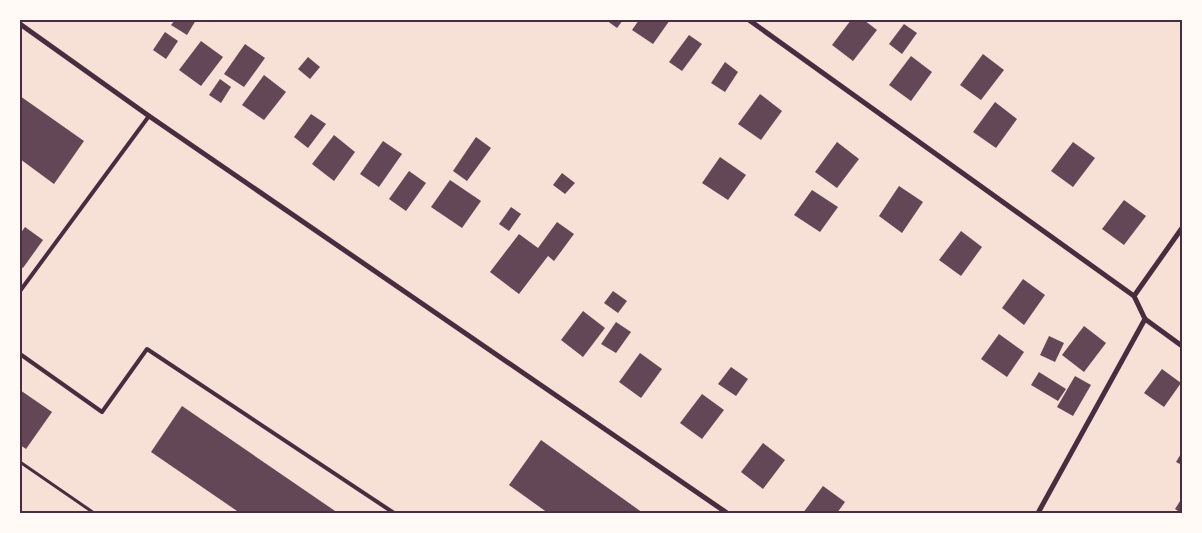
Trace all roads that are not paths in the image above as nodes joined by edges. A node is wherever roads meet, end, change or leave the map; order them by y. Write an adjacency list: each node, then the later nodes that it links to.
1 (749, 20): 6 (street)
2 (20, 24): 3 (street)
3 (148, 116): 5 (lane); 11 (street)
4 (1182, 228): 6 (street)
5 (20, 291)
6 (1134, 296): 7 (street)
7 (1145, 319): 8 (street); 12 (street)
8 (1182, 346)
9 (20, 354): 10 (lane)
10 (394, 513)
11 (727, 513)
12 (1038, 513)

